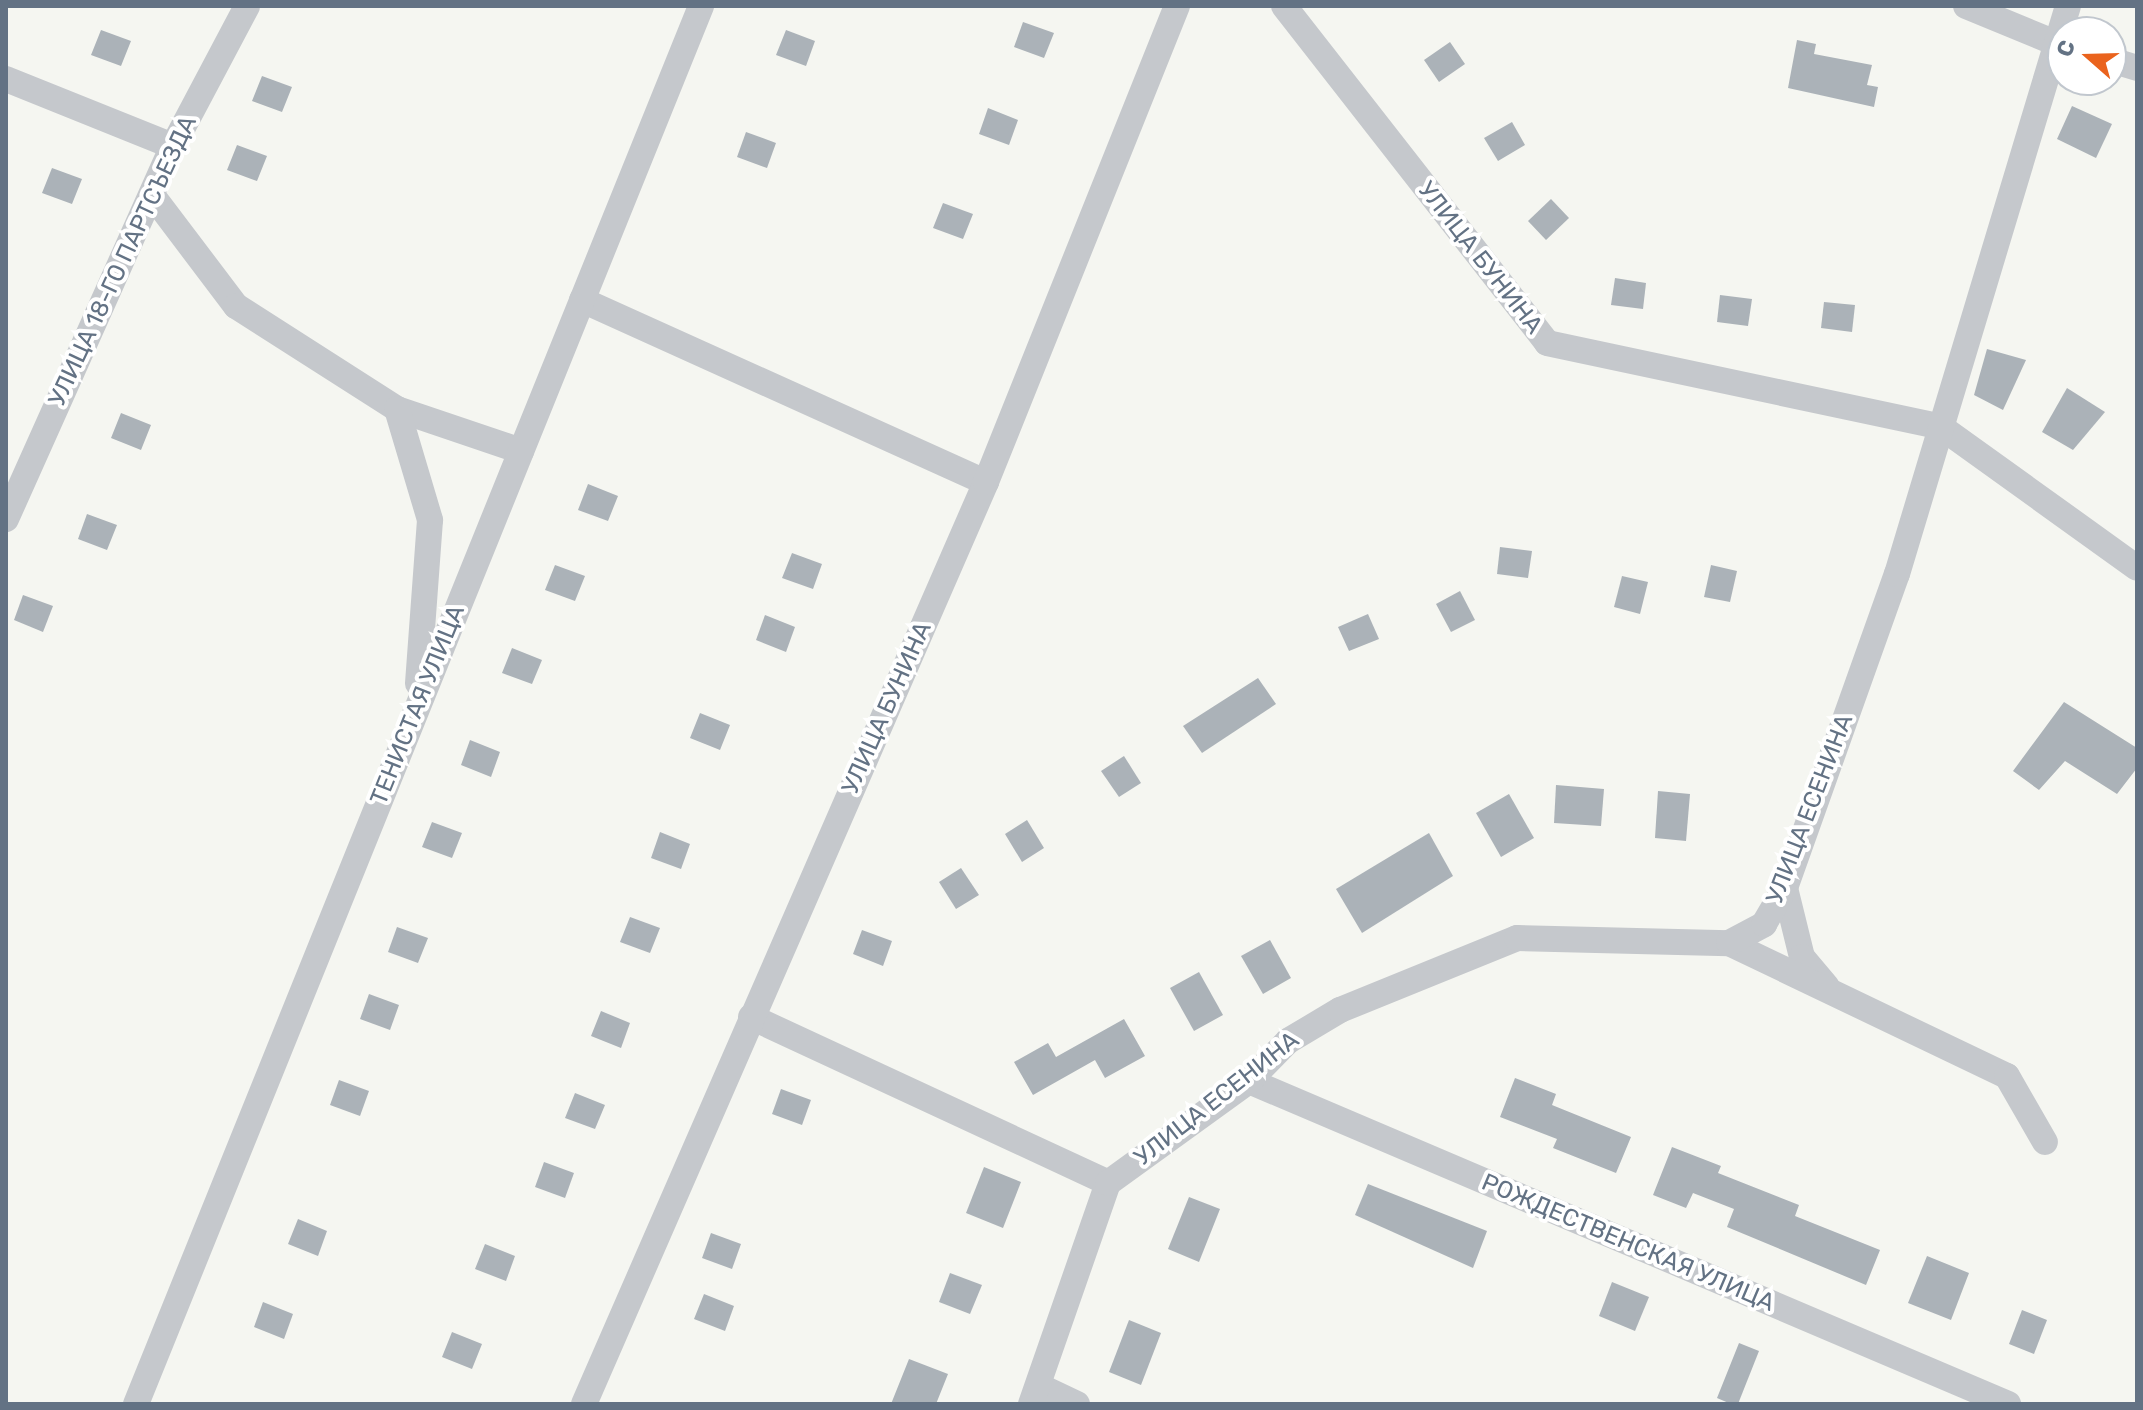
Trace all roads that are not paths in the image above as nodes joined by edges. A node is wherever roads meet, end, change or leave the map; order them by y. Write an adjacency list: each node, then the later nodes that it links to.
1 (247, 6): 9 (street, УЛИЦА 18-ГО ПАРТСЪЕЗДА)
2 (701, 6): 11 (street, ТЕНИСТАЯ УЛИЦА)
3 (1177, 6): 15 (street, УЛИЦА БУНИНА)
4 (1284, 6): 13 (street, УЛИЦА БУНИНА)
5 (1966, 6): 6 (street)
6 (2047, 39)
7 (6, 79): 9 (street)
8 (2047, 83): 13 (street, УЛИЦА ЕСЕНИНА)
9 (173, 146): 10 (street, УЛИЦА 18-ГО ПАРТСЪЕЗДА)
10 (152, 195): 12 (street); 16 (street, УЛИЦА 18-ГО ПАРТСЪЕЗДА)
11 (582, 300): 14 (street, ТЕНИСТАЯ УЛИЦА); 15 (street)
12 (397, 409): 14 (street); 18 (street)
13 (1941, 427): 17 (street); 19 (street, УЛИЦА ЕСЕНИНА)
14 (521, 451): 18 (street, ТЕНИСТАЯ УЛИЦА)
15 (986, 482): 22 (street, УЛИЦА БУНИНА)
16 (6, 519)
17 (2137, 568)
18 (416, 711): 27 (street, ТЕНИСТАЯ УЛИЦА)
19 (1785, 888): 20 (street, УЛИЦА ЕСЕНИНА); 21 (street)
20 (1729, 943): 21 (street); 23 (street, УЛИЦА ЕСЕНИНА)
21 (1833, 995): 24 (street)
22 (751, 1017): 25 (street); 28 (street, УЛИЦА БУНИНА)
23 (1249, 1081): 25 (street, УЛИЦА ЕСЕНИНА); 30 (street, РОЖДЕСТВЕНСКАЯ УЛИЦА)
24 (2045, 1142)
25 (1108, 1183): 26 (street)
26 (1035, 1395): 29 (street)
27 (136, 1404)
28 (584, 1404)
29 (1077, 1404)
30 (2008, 1404)

